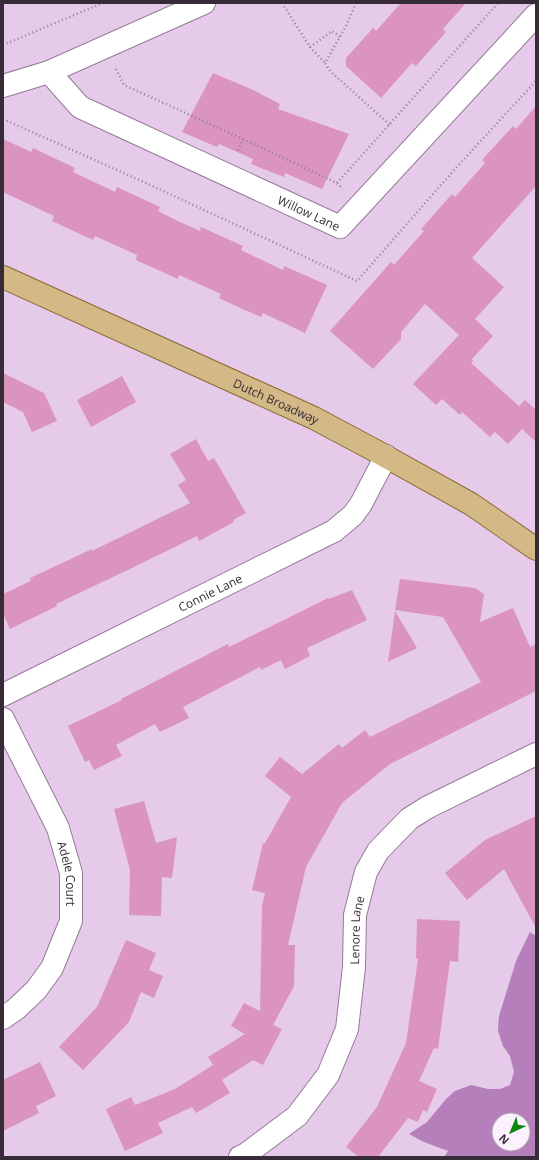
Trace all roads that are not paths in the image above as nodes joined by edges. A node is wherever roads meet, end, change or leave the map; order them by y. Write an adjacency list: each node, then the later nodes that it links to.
1 (204, 3): 3 (street)
2 (536, 15): 3 (street, Willow Lane)
3 (49, 72): 4 (street)
4 (3, 86)
5 (3, 277): 6 (main road, Dutch Broadway)
6 (386, 456): 7 (main road, Dutch Broadway); 8 (street, Connie Lane)
7 (536, 549)
8 (3, 695)
9 (3, 719): 11 (street, Adele Court)
10 (536, 754): 12 (street, Lenore Lane)
11 (3, 1018)
12 (240, 1157)

